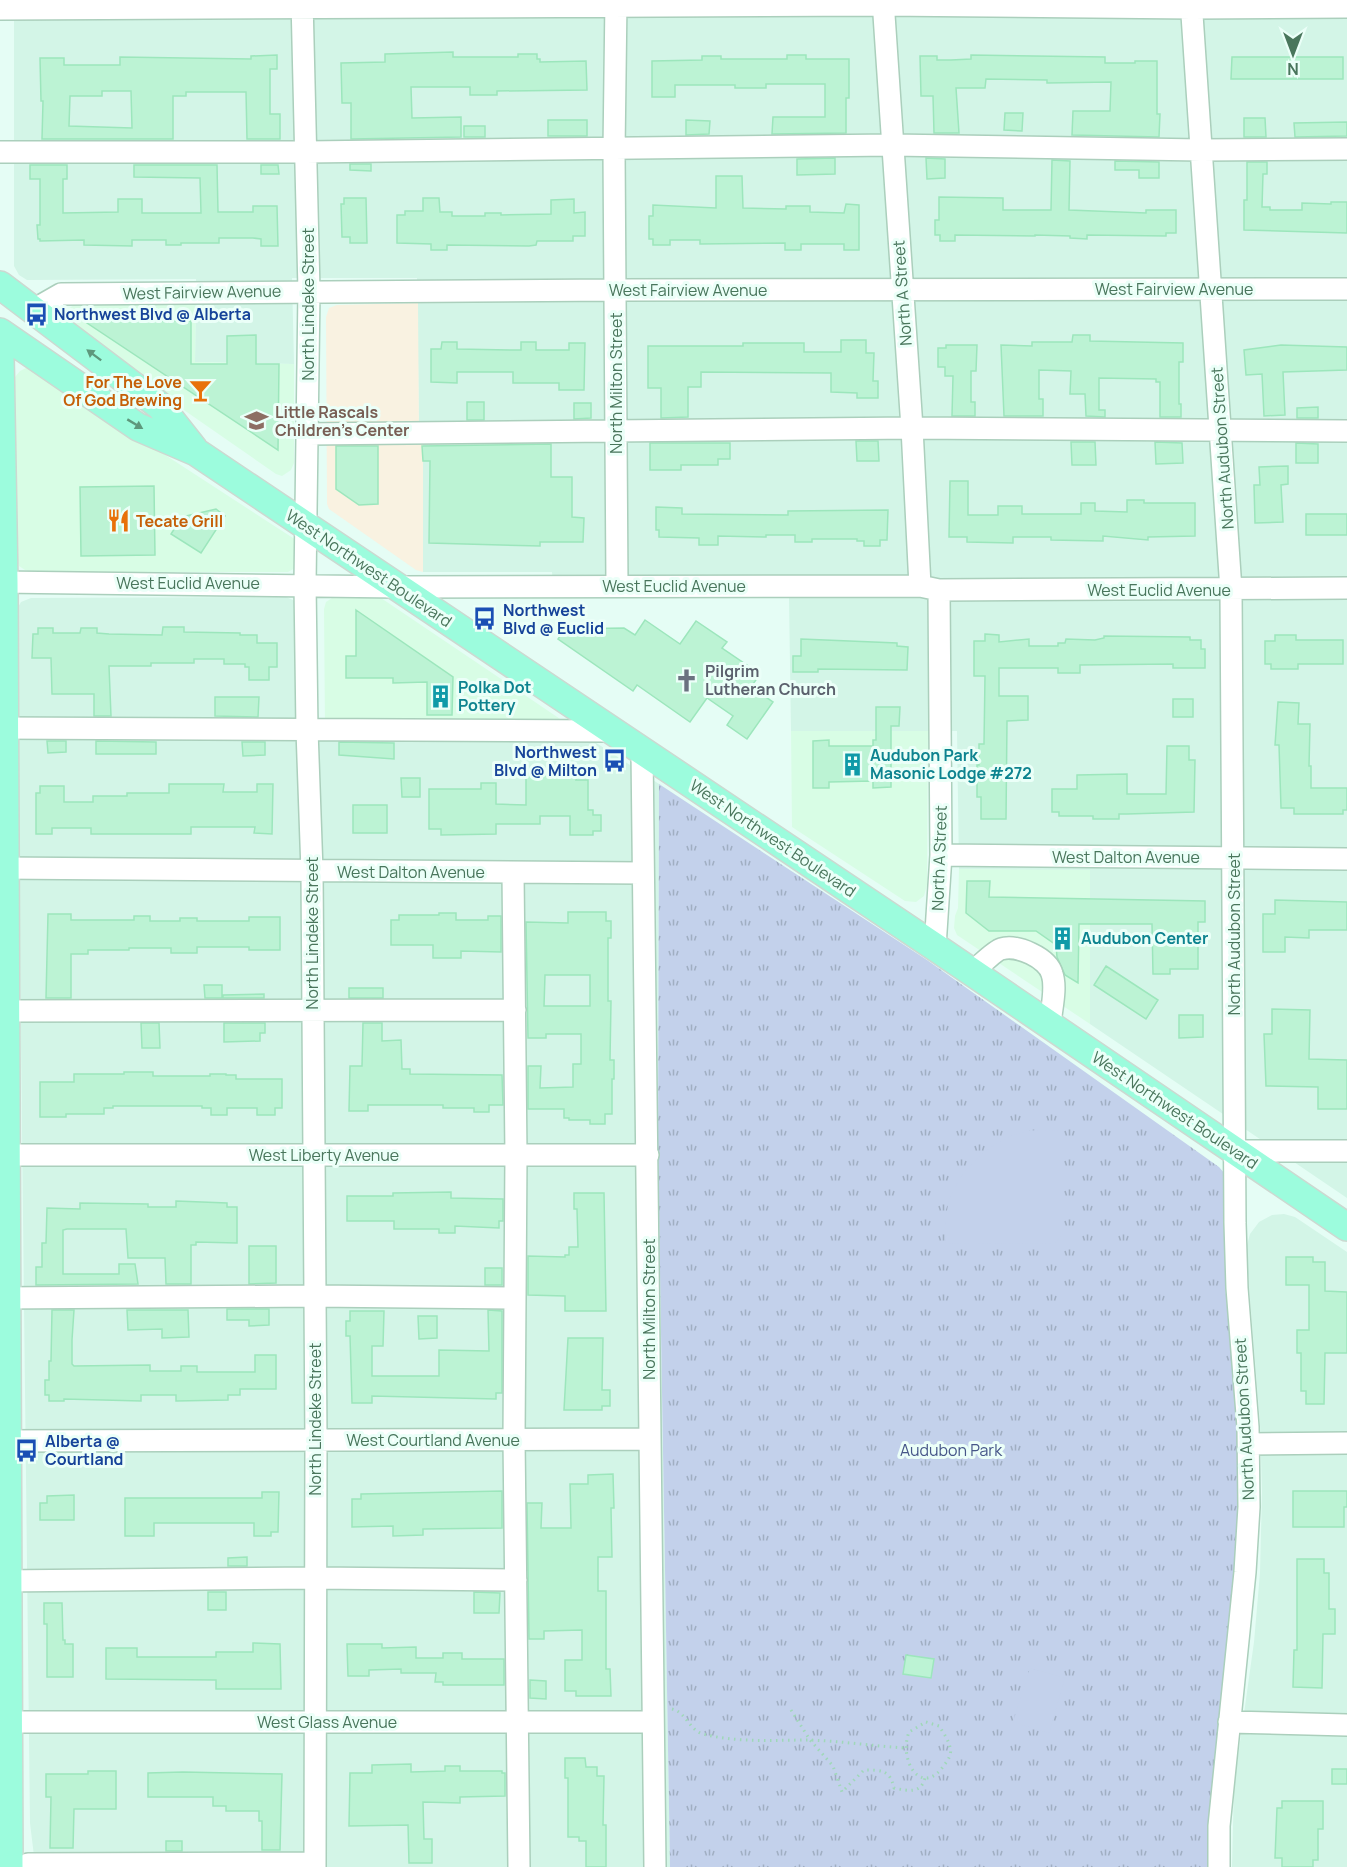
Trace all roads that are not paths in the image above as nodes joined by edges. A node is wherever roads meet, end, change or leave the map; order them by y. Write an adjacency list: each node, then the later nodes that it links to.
1 (883, 2): 2 (street); 4 (street); 7 (street, North A Street)
2 (616, 3): 3 (street); 9 (street, North Milton Street)
3 (302, 4): 6 (street); 12 (street, North Lindeke Street)
4 (1191, 4): 5 (street); 10 (street, North Audubon Street)
5 (1347, 7)
6 (0, 9)
7 (892, 145): 9 (street); 10 (street); 14 (street, North A Street)
8 (1347, 149): 10 (street)
9 (614, 150): 12 (street); 17 (street, North Milton Street)
10 (1201, 150): 15 (street, North Audubon Street)
11 (0, 152): 12 (street)
12 (306, 152): 18 (street, North Lindeke Street)
13 (0, 285): 19 (main road, West Northwest Boulevard)
14 (902, 289): 15 (street, West Fairview Avenue); 17 (street, West Fairview Avenue); 22 (street, North A Street)
15 (1211, 289): 16 (street, West Fairview Avenue); 24 (street, North Audubon Street)
16 (1347, 289)
17 (616, 290): 18 (street, West Fairview Avenue); 23 (street, North Milton Street)
18 (309, 291): 19 (street, West Fairview Avenue); 26 (street, North Lindeke Street)
19 (33, 310): 28 (main road, West Northwest Boulevard, one-way to 19)
20 (0, 332): 28 (main road, West Northwest Boulevard, one-way to 28)
21 (0, 355): 27 (main road)
22 (912, 428): 23 (street); 24 (street); 34 (street, North A Street)
23 (616, 431): 26 (street); 32 (street, North Milton Street)
24 (1222, 431): 25 (street); 36 (street, North Audubon Street)
25 (1347, 431)
26 (308, 434): 29 (street, North Lindeke Street)
27 (1, 439): 30 (main road)
28 (196, 452): 29 (main road, West Northwest Boulevard)
29 (307, 527): 31 (street, North Lindeke Street); 33 (main road, West Northwest Boulevard)
30 (2, 582): 31 (street, West Euclid Avenue); 37 (main road)
31 (305, 584): 33 (street, West Euclid Avenue); 38 (street, North Lindeke Street)
32 (617, 585): 33 (street, West Euclid Avenue); 34 (street, West Euclid Avenue)
33 (399, 587): 39 (main road, West Northwest Boulevard)
34 (930, 588): 36 (street, West Euclid Avenue); 41 (street, North A Street)
35 (1347, 588): 36 (street, West Euclid Avenue)
36 (1231, 590): 42 (street, North Audubon Street)
37 (2, 728): 38 (street); 44 (main road)
38 (307, 730): 39 (street); 45 (street, North Lindeke Street)
39 (611, 731): 40 (main road, West Northwest Boulevard)
40 (642, 751): 47 (street, North Milton Street); 48 (main road, West Northwest Boulevard)
41 (941, 855): 42 (street, West Dalton Avenue); 48 (street, North A Street)
42 (1234, 858): 43 (street, West Dalton Avenue); 54 (street, North Audubon Street)
43 (1347, 859)
44 (3, 868): 45 (street, West Dalton Avenue); 52 (main road)
45 (312, 871): 46 (street, West Dalton Avenue); 50 (street, North Lindeke Street)
46 (513, 873): 47 (street, West Dalton Avenue); 51 (street)
47 (642, 873): 59 (street, North Milton Street)
48 (935, 947): 49 (main road, West Northwest Boulevard)
49 (972, 972): 53 (main road, West Northwest Boulevard); 53 (street)
50 (312, 1010): 51 (street); 52 (street); 57 (street, North Lindeke Street)
51 (514, 1010): 58 (street)
52 (3, 1011): 56 (main road)
53 (1050, 1025): 54 (main road, West Northwest Boulevard)
54 (1235, 1151): 55 (street); 60 (main road, West Northwest Boulevard); 69 (street, North Audubon Street)
55 (1347, 1151)
56 (3, 1155): 57 (street, West Liberty Avenue); 62 (main road)
57 (313, 1155): 58 (street, West Liberty Avenue); 61 (street, North Lindeke Street)
58 (516, 1155): 59 (street, West Liberty Avenue); 63 (street)
59 (648, 1155): 65 (street, North Milton Street)
60 (1347, 1227)
61 (314, 1296): 62 (street); 63 (street); 66 (street, North Lindeke Street)
62 (3, 1298): 67 (main road)
63 (515, 1298): 64 (street)
64 (514, 1439): 65 (street, West Courtland Avenue); 66 (street, West Courtland Avenue); 71 (street)
65 (650, 1439): 73 (street, North Milton Street)
66 (316, 1440): 67 (street, West Courtland Avenue); 70 (street, North Lindeke Street)
67 (4, 1441): 72 (main road)
68 (1347, 1443): 69 (street)
69 (1249, 1444): 77 (street, North Audubon Street)
70 (316, 1578): 71 (street); 72 (street); 75 (street, North Lindeke Street)
71 (516, 1580): 76 (street)
72 (4, 1581): 74 (main road)
73 (660, 1715): 76 (street, West Glass Avenue); 82 (street, North Milton Street)
74 (4, 1722): 75 (street, West Glass Avenue); 80 (main road)
75 (316, 1722): 76 (street, West Glass Avenue); 79 (street, North Lindeke Street)
76 (518, 1722): 81 (street)
77 (1229, 1722): 78 (street); 83 (street, North Audubon Street)
78 (1347, 1725)
79 (315, 1865): 80 (street)
80 (22, 1866)
81 (519, 1867)
82 (655, 1867)
83 (1219, 1867)

